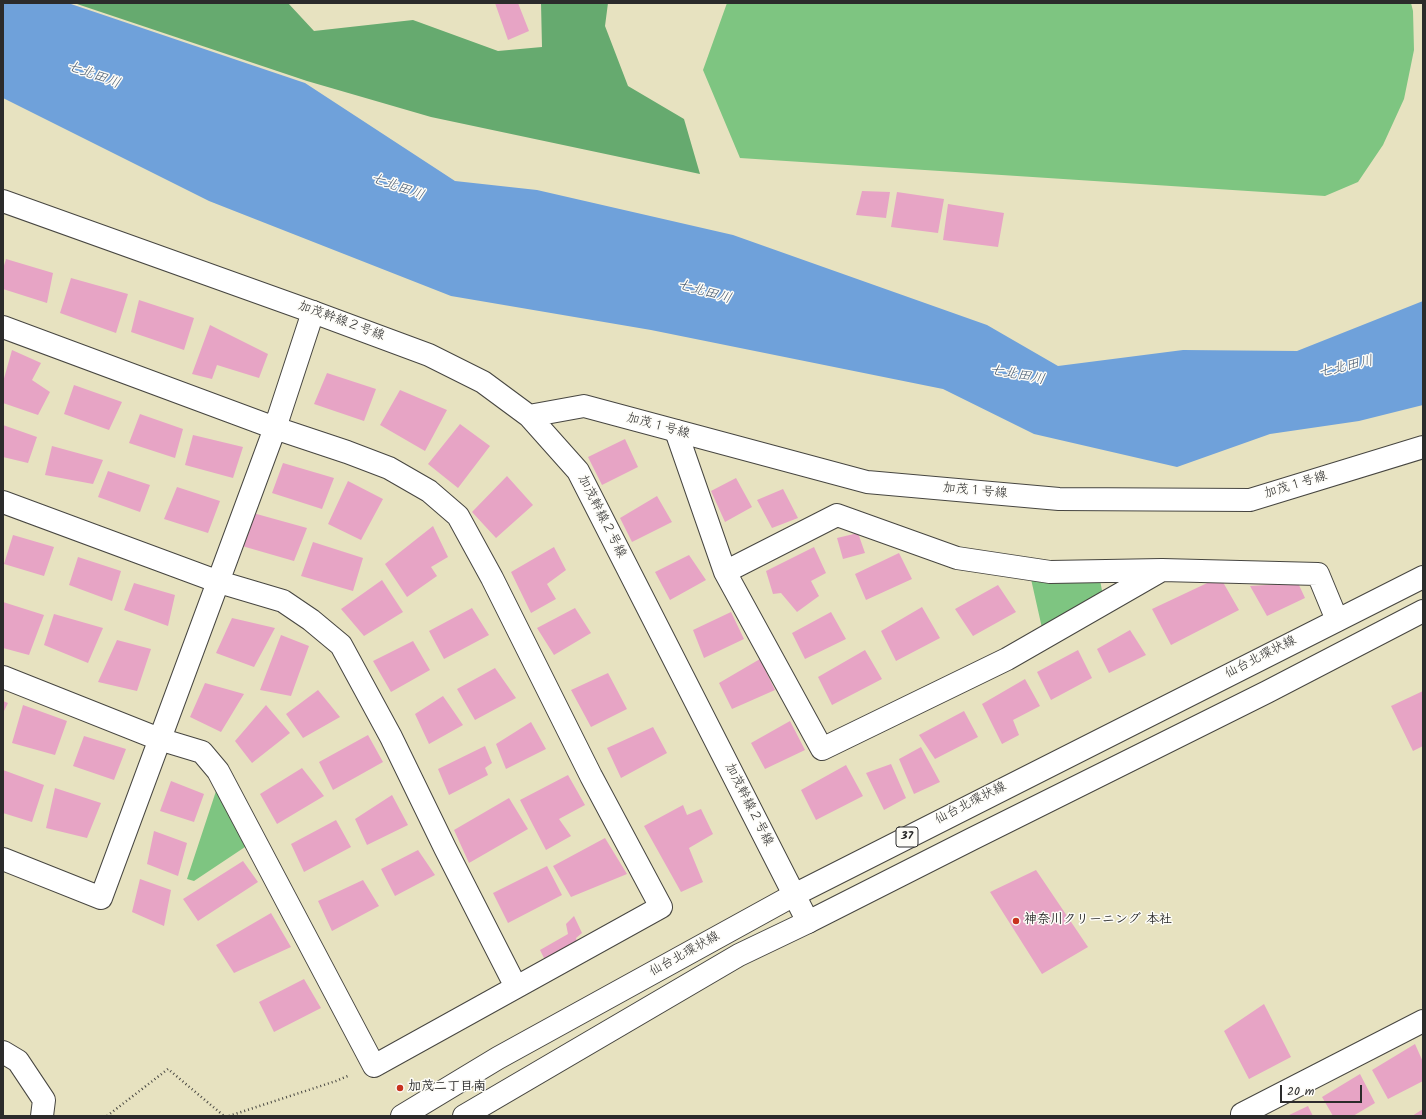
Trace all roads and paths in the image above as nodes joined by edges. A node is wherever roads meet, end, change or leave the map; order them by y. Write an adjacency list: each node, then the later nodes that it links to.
1 (3, 201): 2 (street, 加茂幹線２号線)
2 (313, 312): 4 (street, 加茂幹線２号線); 5 (street)
3 (3, 327): 5 (street)
4 (529, 416): 6 (street, 加茂１号線); 18 (street, 加茂幹線２号線)
5 (275, 428): 12 (street); 20 (street)
6 (676, 432): 7 (street, 加茂１号線); 10 (street)
7 (1423, 447)
8 (3, 502): 12 (street)
9 (1162, 570): 10 (street); 10 (street); 14 (street)
10 (725, 572)
11 (1423, 577): 14 (street, 仙台北環状線 / 37)
12 (219, 582): 16 (street); 20 (street)
13 (1423, 611): 19 (street, 仙台北環状線 / 37)
14 (1337, 620): 18 (street, 仙台北環状線 / 37)
15 (3, 677): 16 (street)
16 (159, 739): 17 (street); 23 (street)
17 (3, 859)
18 (794, 895): 19 (street, 加茂幹線２号線); 28 (street, 仙台北環状線 / 37)
19 (808, 922): 29 (street, 仙台北環状線 / 37)
20 (516, 987): 23 (street)
21 (1423, 1021): 30 (street)
22 (3, 1052): 24 (street)
23 (374, 1066): 27 (path)
24 (42, 1116)
25 (107, 1116): 26 (path)
26 (224, 1116)
27 (229, 1116)
28 (402, 1116)
29 (464, 1116)
30 (1244, 1116)

